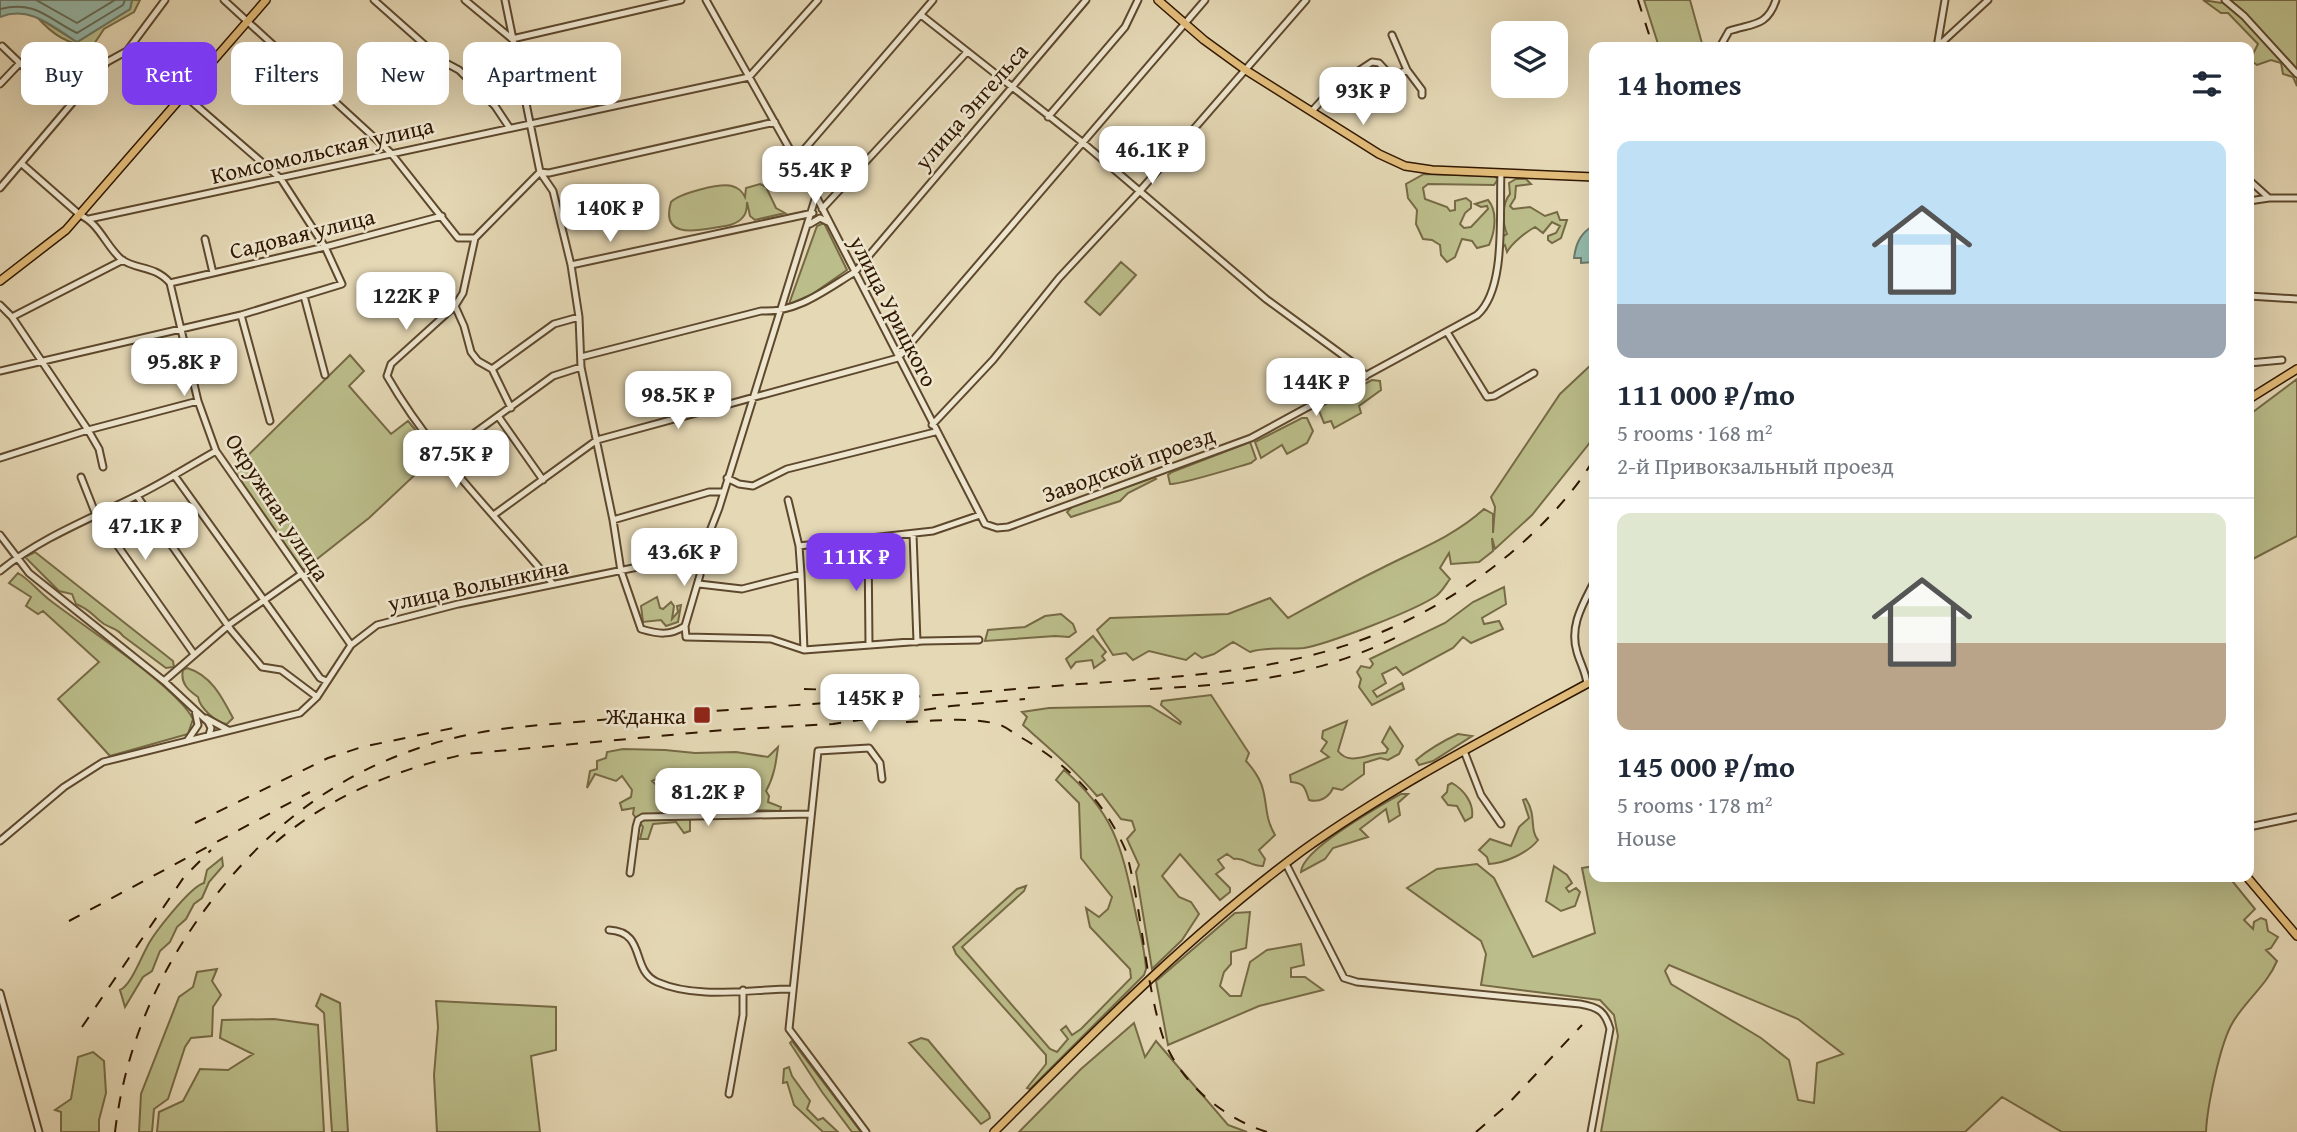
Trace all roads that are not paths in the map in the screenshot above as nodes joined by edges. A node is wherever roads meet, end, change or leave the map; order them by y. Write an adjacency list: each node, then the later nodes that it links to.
1 (165, 0): 25 (street)
2 (224, 0): 21 (street)
3 (266, 0): 21 (main road)
4 (374, 0): 47 (street)
5 (465, 0): 24 (street)
6 (505, 0): 24 (street)
7 (681, 0): 24 (street)
8 (706, 0): 36 (street, улица Урицкого)
9 (818, 0): 36 (street)
10 (933, 0): 20 (street)
11 (1086, 0): 38 (street, улица Энгельса)
12 (1138, 0): 44 (street)
13 (1158, 0): 22 (main road)
14 (1205, 0): 22 (street)
15 (1306, 0): 33 (street)
16 (1776, 0): 26 (street)
17 (1945, 0): 27 (street)
18 (1988, 0): 28 (street)
19 (2225, 0): 35 (street)
20 (920, 15): 30 (street); 50 (street)
21 (248, 21): 31 (main road); 49 (street)
22 (1184, 23): 33 (main road); 48 (street)
23 (1392, 34): 34 (street)
24 (512, 39): 46 (street)
25 (134, 42)
26 (1723, 42)
27 (1938, 42)
28 (1942, 42)
29 (2, 46): 32 (street)
30 (967, 52): 38 (street); 63 (street)
31 (217, 56)
32 (19, 64): 37 (street)
33 (1244, 69): 43 (main road); 58 (street)
34 (1407, 70): 39 (street); 43 (street)
35 (2297, 74)
36 (749, 77): 45 (street, улица Урицкого); 46 (street, Комсомольская улица)
37 (0, 84)
38 (1010, 86): 44 (street); 75 (street, улица Энгельса)
39 (1422, 95)
40 (70, 105): 51 (street)
41 (174, 105): 65 (main road)
42 (196, 105): 55 (street)
43 (1312, 111): 53 (main road)
44 (1048, 117): 48 (street)
45 (775, 122): 50 (street, улица Урицкого); 52 (street)
46 (530, 123): 47 (street, Комсомольская улица); 52 (street)
47 (509, 127): 49 (street, Комсомольская улица)
48 (1082, 142): 58 (street); 91 (street)
49 (390, 152): 55 (street, Комсомольская улица); 66 (street)
50 (796, 159): 59 (street, улица Урицкого)
51 (22, 164): 57 (street); 65 (street)
52 (540, 172): 70 (street); 74 (street)
53 (1501, 173): 54 (main road); 89 (street, Заводской проезд)
54 (1589, 177)
55 (281, 179): 67 (street, Комсомольская улица); 72 (street)
56 (2254, 184): 60 (street)
57 (0, 188)
58 (1139, 192): 101 (street); 108 (street)
59 (816, 196): 63 (street, улица Урицкого); 64 (street)
60 (2269, 198): 61 (street); 62 (street)
61 (2297, 198)
62 (2254, 200)
63 (822, 209): 68 (street, улица Урицкого)
64 (813, 213): 69 (street); 74 (street)
65 (80, 215): 67 (street); 77 (main road)
66 (442, 216): 70 (street); 72 (street, Садовая улица)
67 (89, 219): 73 (street)
68 (828, 222): 69 (street); 75 (street, улица Урицкого)
69 (808, 226): 84 (street)
70 (475, 238): 83 (street)
71 (205, 239): 76 (street)
72 (325, 247): 76 (street, Садовая улица); 79 (street)
73 (123, 260): 78 (street); 86 (street)
74 (571, 265): 87 (street)
75 (855, 272): 84 (street, улица Энгельса); 91 (street, улица Урицкого)
76 (213, 273): 78 (street, Садовая улица)
77 (0, 281)
78 (170, 283): 88 (street, Окружная улица)
79 (304, 296): 85 (street); 100 (street)
80 (2254, 296): 81 (street)
81 (2297, 299)
82 (0, 305): 86 (street)
83 (455, 306): 96 (street); 112 (street)
84 (781, 312): 90 (street, улица Энгельса); 103 (street)
85 (242, 315): 88 (street); 107 (street)
86 (12, 317): 93 (street)
87 (579, 317): 90 (street); 96 (street)
88 (179, 329): 93 (street); 104 (street, Окружная улица)
89 (1447, 332): 99 (street); 101 (street, Заводской проезд)
90 (581, 357): 95 (street)
91 (898, 358): 103 (street); 108 (street, улица Урицкого)
92 (2282, 360): 94 (street)
93 (41, 362): 98 (street); 109 (street)
94 (2254, 363)
95 (581, 367): 105 (street); 110 (street)
96 (492, 369): 105 (street)
97 (2297, 369): 102 (main road)
98 (0, 371)
99 (1534, 373)
100 (325, 375)
101 (1366, 376): 126 (street, Заводской проезд)
102 (2254, 396)
103 (753, 398): 110 (street); 117 (street)
104 (198, 401): 109 (street); 111 (street, Окружная улица)
105 (511, 408): 106 (street)
106 (498, 416): 112 (street); 118 (street)
107 (270, 421)
108 (934, 428): 117 (street); 124 (street, улица Урицкого)
109 (88, 430): 113 (street); 114 (street)
110 (597, 440): 118 (street); 125 (street)
111 (216, 452): 115 (street); 136 (street, Окружная улица)
112 (443, 456): 122 (street)
113 (0, 458)
114 (103, 467)
115 (174, 475): 120 (street); 140 (street)
116 (80, 477): 123 (street)
117 (727, 478): 119 (street)
118 (543, 480): 122 (street)
119 (723, 492): 125 (street); 131 (street)
120 (137, 496): 123 (street); 141 (street)
121 (788, 500): 130 (street)
122 (495, 514): 137 (street)
123 (96, 515): 132 (street); 148 (street)
124 (980, 515): 126 (street, улица Урицкого); 127 (street)
125 (613, 520): 134 (street)
126 (990, 527)
127 (913, 534): 129 (street); 144 (street)
128 (0, 535): 132 (street)
129 (868, 541): 130 (street); 146 (street)
130 (799, 547): 135 (street)
131 (701, 554): 134 (street, улица Волынкина); 138 (street)
132 (16, 558): 133 (street); 150 (street)
133 (0, 571)
134 (621, 571): 137 (street, улица Волынкина); 142 (street)
135 (801, 574): 138 (street); 147 (street)
136 (300, 575): 140 (street); 145 (street, Окружная улица)
137 (553, 584): 145 (street, улица Волынкина)
138 (699, 584): 142 (street)
139 (1589, 592): 149 (street)
140 (265, 598): 141 (street); 151 (street)
141 (230, 624): 148 (street); 153 (street)
142 (685, 626): 147 (street)
143 (979, 640): 144 (street)
144 (917, 642): 146 (street)
145 (351, 645): 151 (street, улица Волынкина)
146 (869, 645): 147 (street)
147 (804, 650)
148 (194, 654): 150 (street)
149 (1589, 678)
150 (164, 681): 154 (street)
151 (326, 681): 153 (street, улица Волынкина)
152 (1589, 683): 159 (main road)
153 (317, 697): 156 (street, улица Волынкина)
154 (195, 710): 155 (street); 156 (street); 157 (street)
155 (198, 725): 157 (street); 158 (street)
156 (230, 731): 157 (street, улица Волынкина)
157 (207, 736): 158 (street, улица Волынкина)
158 (187, 741): 165 (street, улица Волынкина)
159 (1464, 751): 163 (street); 166 (main road)
160 (882, 779): 161 (street)
161 (811, 814): 167 (street); 171 (street)
162 (2297, 817): 164 (street)
163 (1501, 824)
164 (2254, 826)
165 (0, 841)
166 (1286, 864): 177 (main road); 178 (street)
167 (630, 873)
168 (2252, 882): 170 (main road)
169 (609, 930): 172 (street)
170 (2297, 936)
171 (793, 989): 172 (street); 176 (street)
172 (743, 990): 174 (street)
173 (0, 993): 175 (street)
174 (729, 1094)
175 (39, 1132)
176 (866, 1132)
177 (993, 1132)
178 (1591, 1132)

